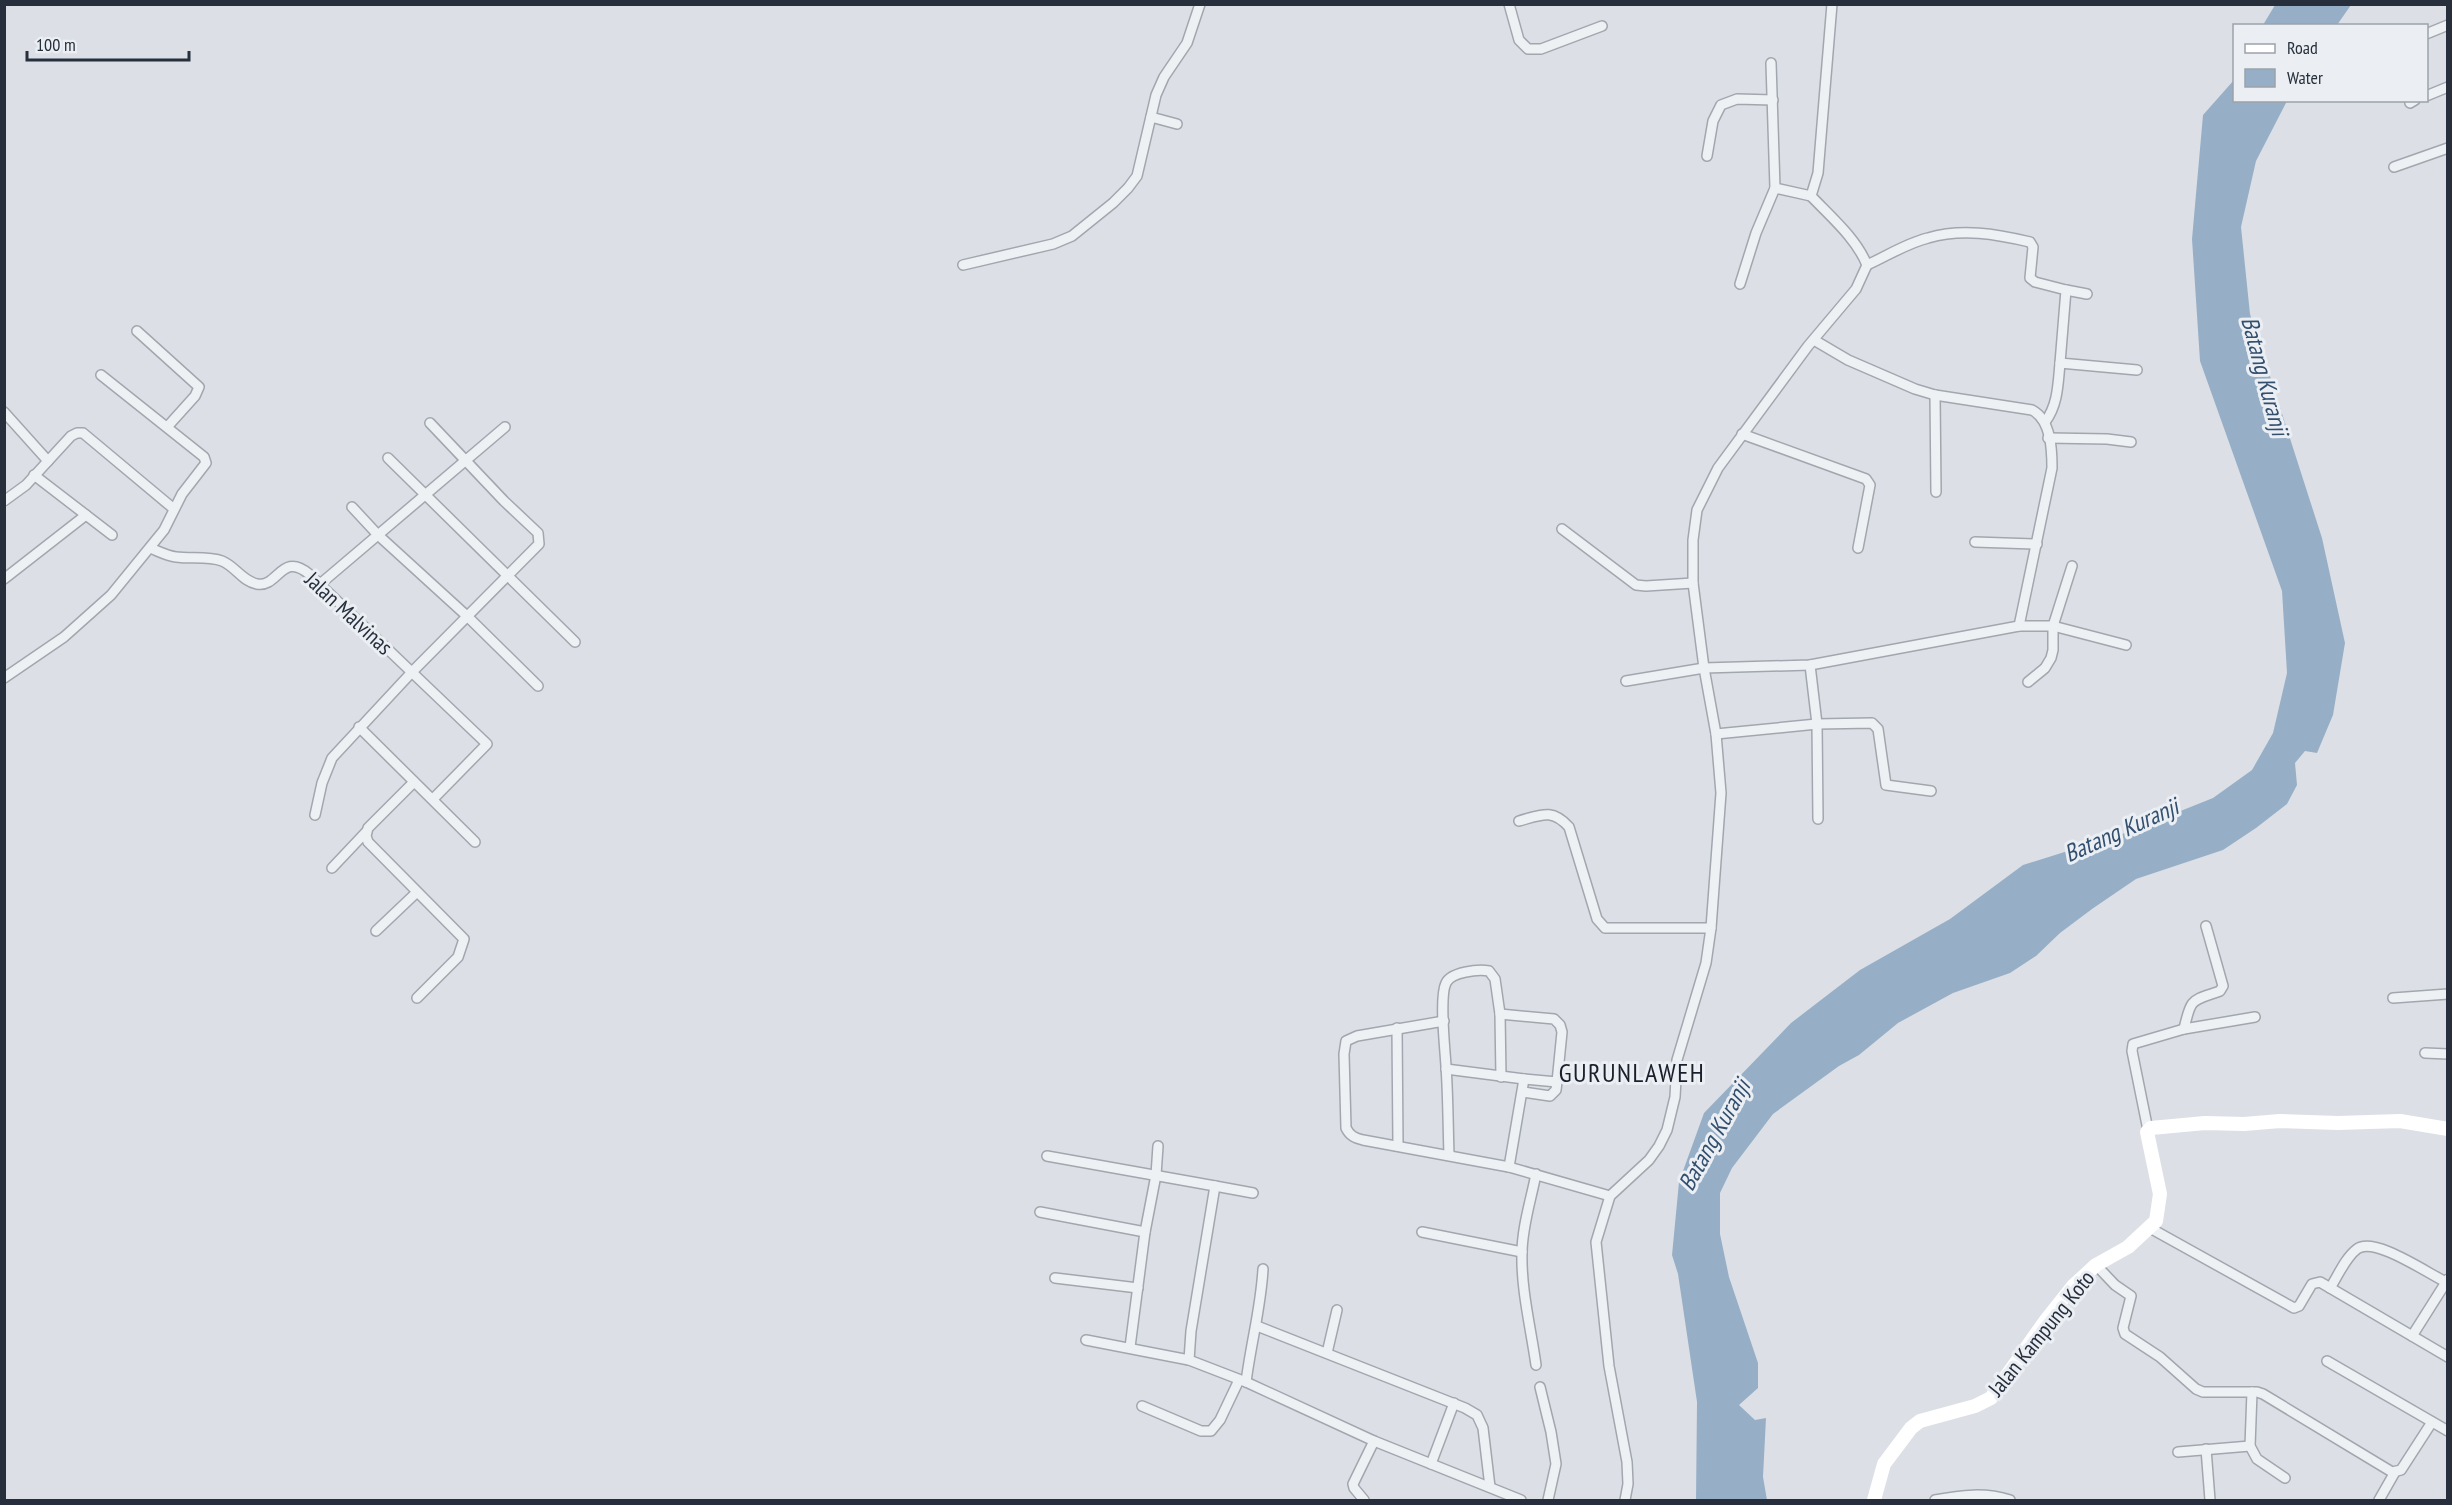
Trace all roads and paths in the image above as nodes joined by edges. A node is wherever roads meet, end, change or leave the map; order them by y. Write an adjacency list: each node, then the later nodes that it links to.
1 (1200, 4): 11 (street)
2 (1509, 4): 5 (street)
3 (1832, 4): 17 (street)
4 (2448, 25): 6 (street)
5 (1602, 26)
6 (2428, 34)
7 (1771, 63): 10 (street)
8 (2448, 87): 9 (street)
9 (2428, 96)
10 (1773, 100): 14 (street); 16 (street)
11 (1151, 117): 12 (street); 18 (street)
12 (1177, 124)
13 (2448, 148): 15 (street)
14 (1707, 156)
15 (2394, 167)
16 (1775, 188): 17 (street); 20 (street)
17 (1811, 196): 19 (street)
18 (963, 265)
19 (1867, 265): 21 (street); 24 (street)
20 (1740, 284)
21 (2066, 290): 22 (street); 25 (street)
22 (2087, 294)
23 (137, 331): 32 (street)
24 (1814, 340): 28 (street); 34 (street)
25 (2060, 363): 26 (street); 30 (street)
26 (2137, 370)
27 (101, 375): 32 (street)
28 (1935, 394): 30 (street); 41 (street)
29 (4, 412): 38 (street)
30 (2045, 422): 35 (street)
31 (430, 423): 39 (street)
32 (168, 426): 45 (street)
33 (505, 427): 39 (street)
34 (1742, 434): 53 (street); 57 (street)
35 (2048, 438): 36 (street); 51 (street)
36 (2131, 442)
37 (388, 458): 42 (street)
38 (48, 461): 40 (street); 45 (street)
39 (465, 461): 42 (street); 55 (street)
40 (34, 475): 43 (street); 46 (street)
41 (1936, 492)
42 (425, 495): 49 (street); 55 (street)
43 (4, 501)
44 (352, 507): 49 (street)
45 (174, 508): 52 (street)
46 (86, 515): 48 (street); 56 (street)
47 (1562, 529): 57 (street)
48 (112, 535)
49 (378, 535): 58 (street); 59 (street)
50 (1975, 542): 51 (street)
51 (2037, 544): 60 (street)
52 (150, 548): 58 (street, Jalan Malvinas); 67 (street)
53 (1858, 548)
54 (2072, 566): 61 (street)
55 (507, 577): 59 (street); 62 (street)
56 (4, 579)
57 (1693, 583): 65 (street)
58 (320, 585): 66 (street, Jalan Malvinas)
59 (468, 617): 66 (street); 70 (street)
60 (2019, 626): 61 (street); 64 (street)
61 (2054, 626): 63 (street); 69 (street)
62 (575, 642)
63 (2126, 645)
64 (1810, 665): 65 (street); 71 (street)
65 (1704, 668): 68 (street); 73 (street)
66 (412, 672): 72 (street); 76 (street, Jalan Malvinas)
67 (4, 678)
68 (1626, 681)
69 (2028, 682)
70 (538, 686)
71 (1817, 724): 73 (street); 75 (street); 78 (street)
72 (359, 727): 74 (street); 77 (street)
73 (1716, 734): 85 (street)
74 (414, 782): 76 (street); 80 (street)
75 (1931, 790)
76 (433, 799): 81 (street)
77 (315, 815)
78 (1818, 819)
79 (1519, 821): 85 (street)
80 (366, 832): 82 (street); 83 (street)
81 (475, 842)
82 (332, 868)
83 (416, 893): 86 (street); 88 (street)
84 (2206, 926): 94 (street)
85 (1712, 927): 113 (street)
86 (376, 931)
87 (2448, 994): 89 (street)
88 (417, 998)
89 (2393, 998)
90 (1500, 1014): 92 (street); 98 (street); 100 (street)
91 (2255, 1017): 94 (street)
92 (1444, 1021): 93 (street); 97 (street)
93 (1397, 1028): 105 (street); 105 (street)
94 (2184, 1029): 103 (street)
95 (2425, 1053): 96 (street)
96 (2448, 1054)
97 (1446, 1070): 98 (street); 106 (street)
98 (1501, 1077): 99 (street)
99 (1524, 1078): 100 (street); 101 (street)
100 (1557, 1082): 101 (street)
101 (1523, 1092): 108 (street)
102 (2448, 1129): 103 (street)
103 (2148, 1133): 115 (street, Jalan Kampung Koto)
104 (1158, 1146): 110 (street)
105 (1398, 1146): 106 (street)
106 (1449, 1155): 108 (street)
107 (1047, 1156): 110 (street)
108 (1509, 1167): 109 (street)
109 (1536, 1174): 113 (street); 118 (street)
110 (1156, 1175): 111 (street); 116 (street)
111 (1215, 1185): 112 (street); 132 (street)
112 (1252, 1193)
113 (1610, 1196): 153 (street)
114 (1040, 1212): 116 (street)
115 (2150, 1227): 119 (street, Jalan Kampung Koto); 124 (street)
116 (1145, 1232): 123 (street)
117 (1422, 1233): 118 (street)
118 (1522, 1252): 134 (street)
119 (2096, 1265): 137 (street); 154 (street, Jalan Kampung Koto)
120 (1263, 1269): 126 (street)
121 (1055, 1278): 123 (street)
122 (2447, 1281): 124 (street); 127 (street)
123 (1138, 1288): 129 (street)
124 (2330, 1288): 127 (street)
125 (1337, 1310): 130 (street)
126 (1257, 1326): 130 (street); 135 (street)
127 (2412, 1336): 131 (street)
128 (1086, 1340): 129 (street)
129 (1130, 1347): 132 (street)
130 (1327, 1353): 138 (street)
131 (2448, 1358)
132 (1189, 1360): 135 (street)
133 (2327, 1360): 140 (street)
134 (1536, 1365)
135 (1242, 1381): 139 (street); 142 (street)
136 (1540, 1387): 152 (street)
137 (2252, 1392): 143 (street); 147 (street)
138 (1454, 1403): 146 (street); 149 (street)
139 (1142, 1406)
140 (2432, 1422): 141 (street); 147 (street)
141 (2448, 1431)
142 (1374, 1441): 146 (street); 150 (street)
143 (2250, 1446): 144 (street); 148 (street)
144 (2206, 1449): 145 (street); 157 (street)
145 (2178, 1452)
146 (1431, 1464): 149 (street)
147 (2395, 1472): 158 (street)
148 (2286, 1478)
149 (1490, 1488): 151 (street)
150 (1364, 1500)
151 (1521, 1500)
152 (1548, 1500)
153 (1625, 1500)
154 (1874, 1500)
155 (1935, 1500): 156 (street)
156 (2010, 1500)
157 (2210, 1500)
158 (2379, 1500)

